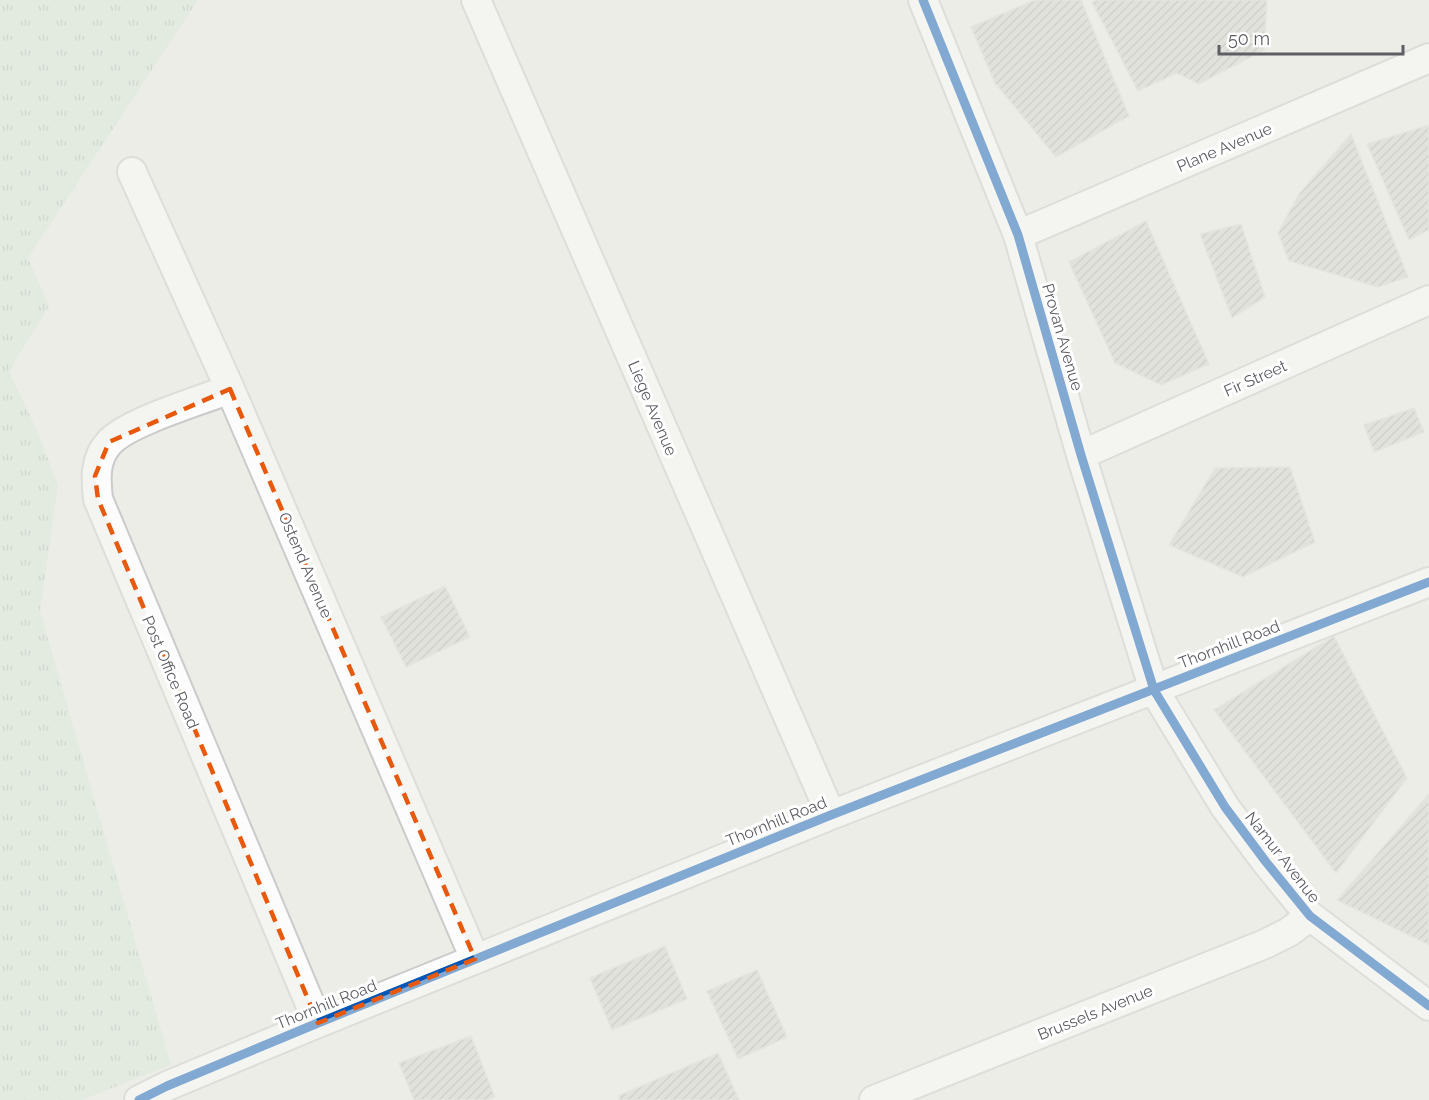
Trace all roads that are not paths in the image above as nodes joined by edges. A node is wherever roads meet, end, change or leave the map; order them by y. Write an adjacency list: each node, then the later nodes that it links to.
1 (476, 0): 11 (street, Liege Avenue)
2 (923, 0): 5 (street, Provan Avenue)
3 (1429, 58): 5 (street, Plane Avenue)
4 (132, 172): 7 (street, Ostend Avenue)
5 (1018, 235): 8 (street, Provan Avenue)
6 (1429, 300): 8 (street, Fir Street)
7 (230, 389): 13 (street, Ostend Avenue); 15 (street, Post Office Road)
8 (1081, 455): 10 (street, Provan Avenue)
9 (1429, 582): 10 (street, Thornhill Road)
10 (1154, 690): 11 (street, Thornhill Road); 12 (street, Namur Avenue)
11 (831, 815): 13 (street, Thornhill Road)
12 (1310, 916): 14 (street, Namur Avenue); 17 (street, Brussels Avenue)
13 (475, 959): 15 (street, Thornhill Road)
14 (1429, 1006)
15 (318, 1023): 16 (street, Thornhill Road)
16 (139, 1100)
17 (874, 1100)

